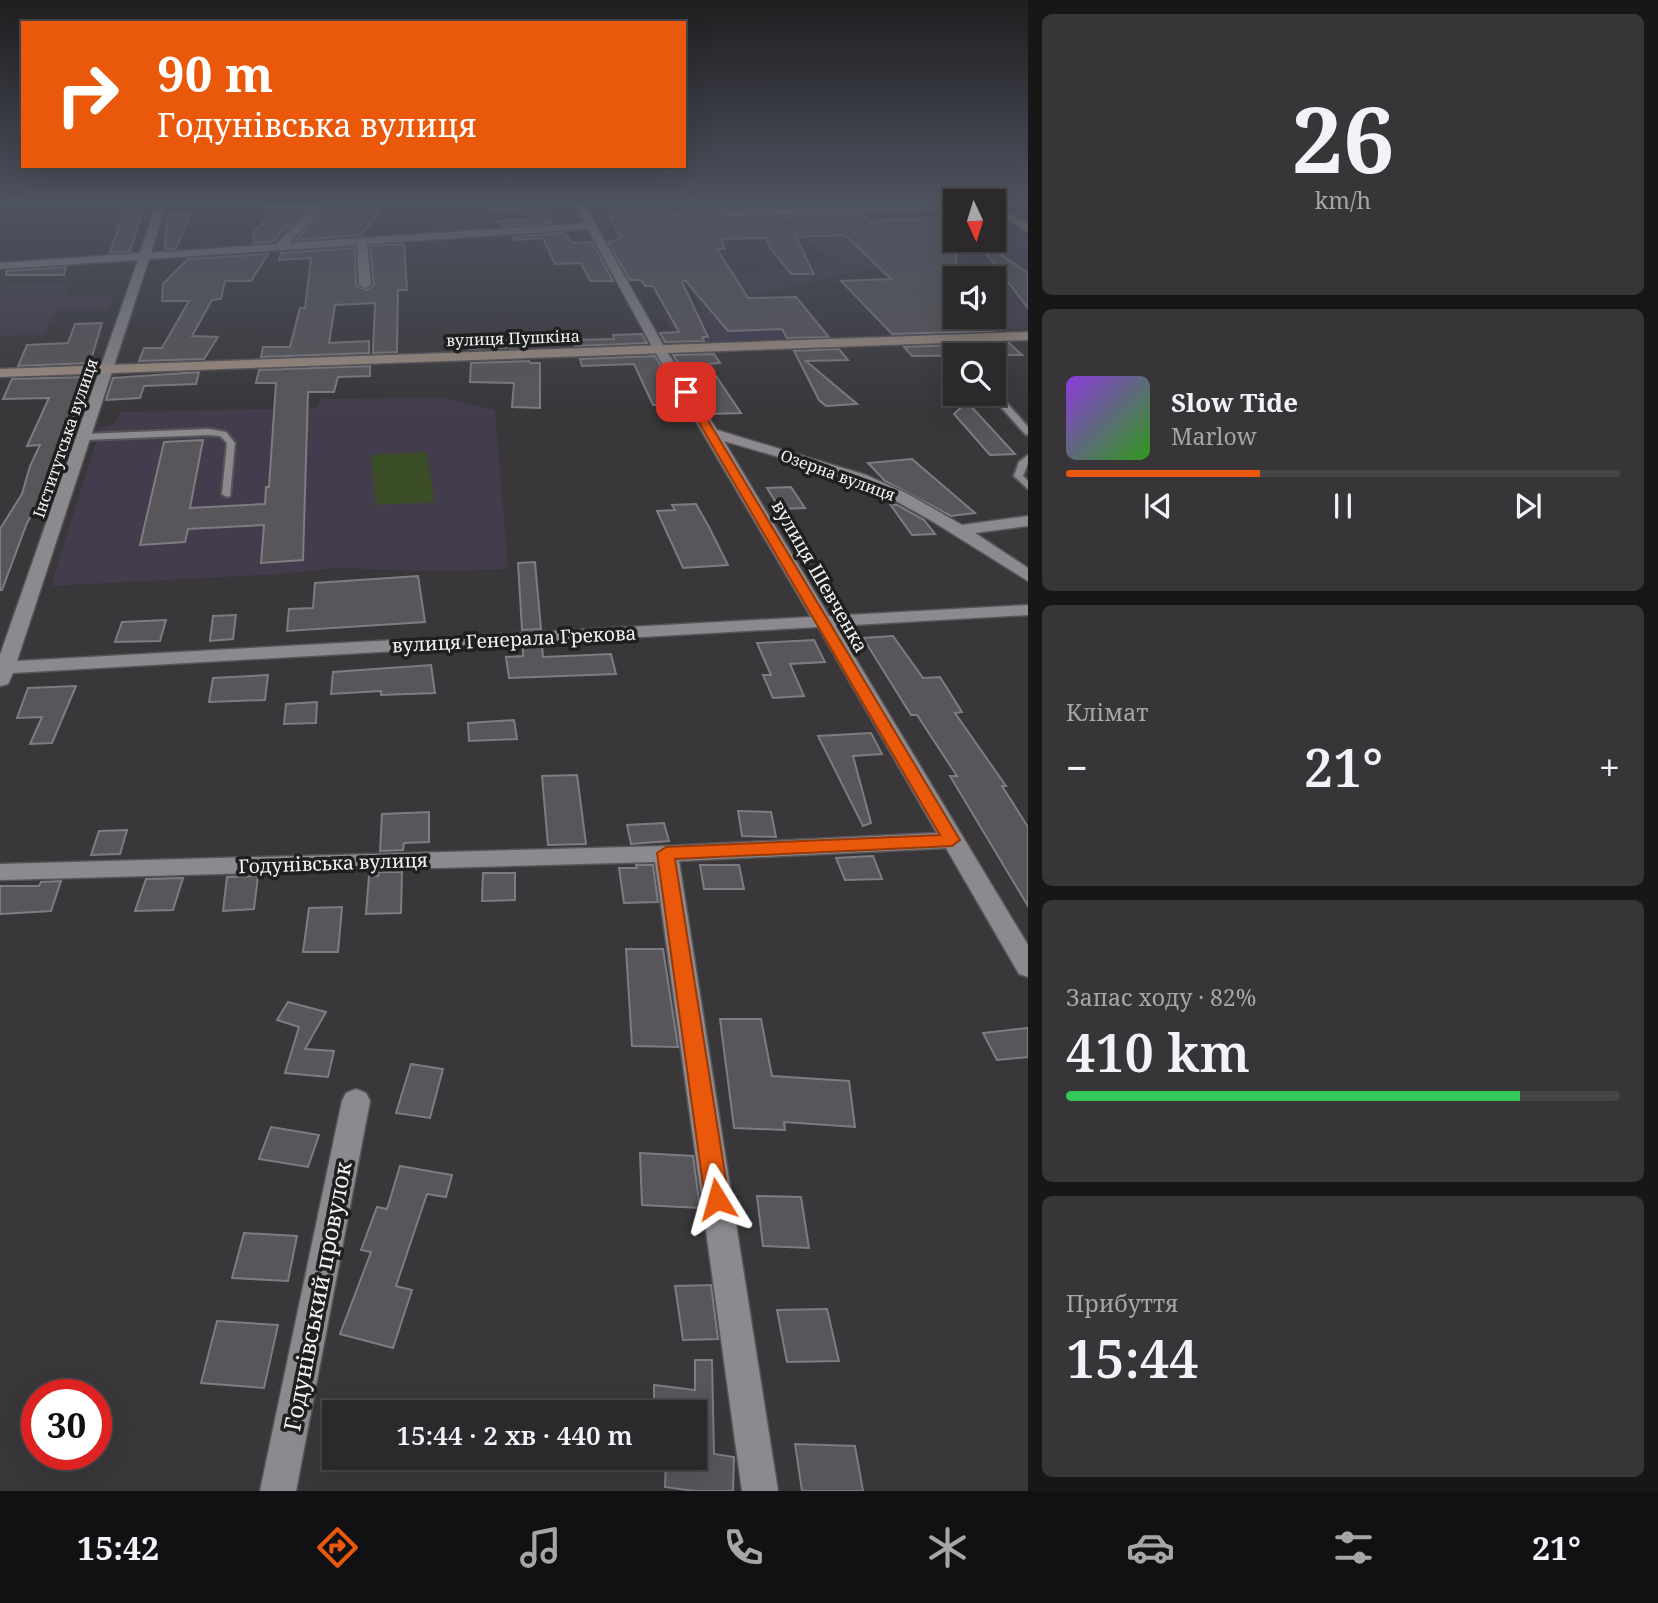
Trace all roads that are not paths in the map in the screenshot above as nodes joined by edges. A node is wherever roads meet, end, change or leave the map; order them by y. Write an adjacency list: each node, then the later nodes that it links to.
1 (137, 274): 7 (street, Інститутська вулиця)
2 (364, 274): 4 (street)
3 (617, 274): 6 (street, вулиця Шевченка)
4 (365, 285)
5 (1028, 336): 6 (street, вулиця Пушкіна)
6 (660, 351): 7 (street, вулиця Пушкіна); 11 (street, вулиця Шевченка)
7 (108, 369): 8 (street, вулиця Пушкіна); 12 (street, Інститутська вулиця)
8 (0, 373)
9 (1005, 406): 10 (lane)
10 (1028, 432)
11 (712, 433): 17 (street, Озерна вулиця); 20 (street, вулиця Шевченка)
12 (84, 437): 15 (lane); 21 (street, Інститутська вулиця)
13 (1028, 458): 14 (lane)
14 (1028, 486)
15 (227, 494)
16 (1028, 522): 17 (street)
17 (961, 530): 18 (street, Озерна вулиця)
18 (1028, 576)
19 (1028, 610): 20 (street, вулиця Генерала Грекова)
20 (823, 621): 21 (street, вулиця Генерала Грекова); 22 (street, вулиця Шевченка)
21 (2, 673)
22 (952, 840): 23 (street, Годунівська вулиця); 25 (street, вулиця Шевченка)
23 (666, 853): 24 (street, Годунівська вулиця); 28 (street)
24 (0, 872)
25 (1028, 967)
26 (356, 1101): 27 (street, Годунівський провулок)
27 (278, 1491)
28 (760, 1491)

